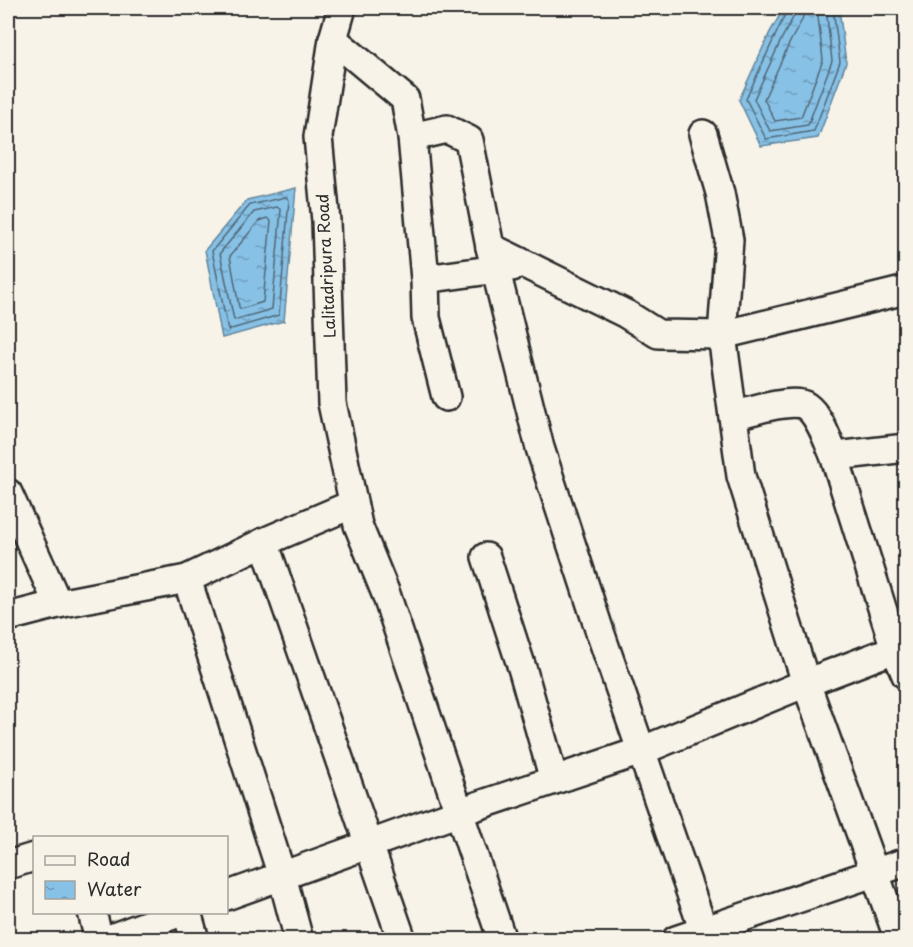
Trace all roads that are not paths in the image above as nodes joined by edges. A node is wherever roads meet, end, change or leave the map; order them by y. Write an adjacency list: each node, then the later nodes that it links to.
1 (342, 8): 2 (street, Lalitadripura Road)
2 (333, 39): 4 (street); 14 (street, Lalitadripura Road)
3 (703, 134): 8 (street)
4 (412, 137): 5 (street); 6 (street)
5 (492, 258): 6 (street); 8 (street); 23 (street)
6 (425, 279): 9 (street)
7 (906, 290): 8 (street)
8 (722, 335): 10 (street)
9 (446, 397)
10 (733, 416): 12 (street); 22 (street)
11 (906, 448): 12 (street)
12 (834, 455): 20 (street)
13 (8, 494): 18 (street)
14 (356, 514): 15 (street); 25 (street, Lalitadripura Road)
15 (264, 542): 17 (street); 26 (street)
16 (486, 556): 24 (street)
17 (187, 579): 18 (street); 31 (street)
18 (58, 604): 19 (street)
19 (8, 617)
20 (895, 649): 21 (street); 22 (street)
21 (906, 675)
22 (806, 683): 23 (street); 30 (street)
23 (641, 750): 24 (street); 36 (street)
24 (554, 780): 25 (street)
25 (459, 812): 26 (street); 42 (street, Lalitadripura Road)
26 (370, 845): 31 (street); 41 (street)
27 (33, 857): 29 (street)
28 (906, 862): 30 (street)
29 (8, 865)
30 (876, 872): 36 (street); 44 (street)
31 (282, 876): 32 (street); 40 (street)
32 (228, 895)
33 (93, 914): 37 (street)
34 (175, 914): 38 (street)
35 (188, 914): 39 (street)
36 (705, 934): 43 (street)
37 (99, 939)
38 (106, 939)
39 (195, 939)
40 (299, 939)
41 (402, 939)
42 (502, 939)
43 (676, 939)
44 (899, 939)

